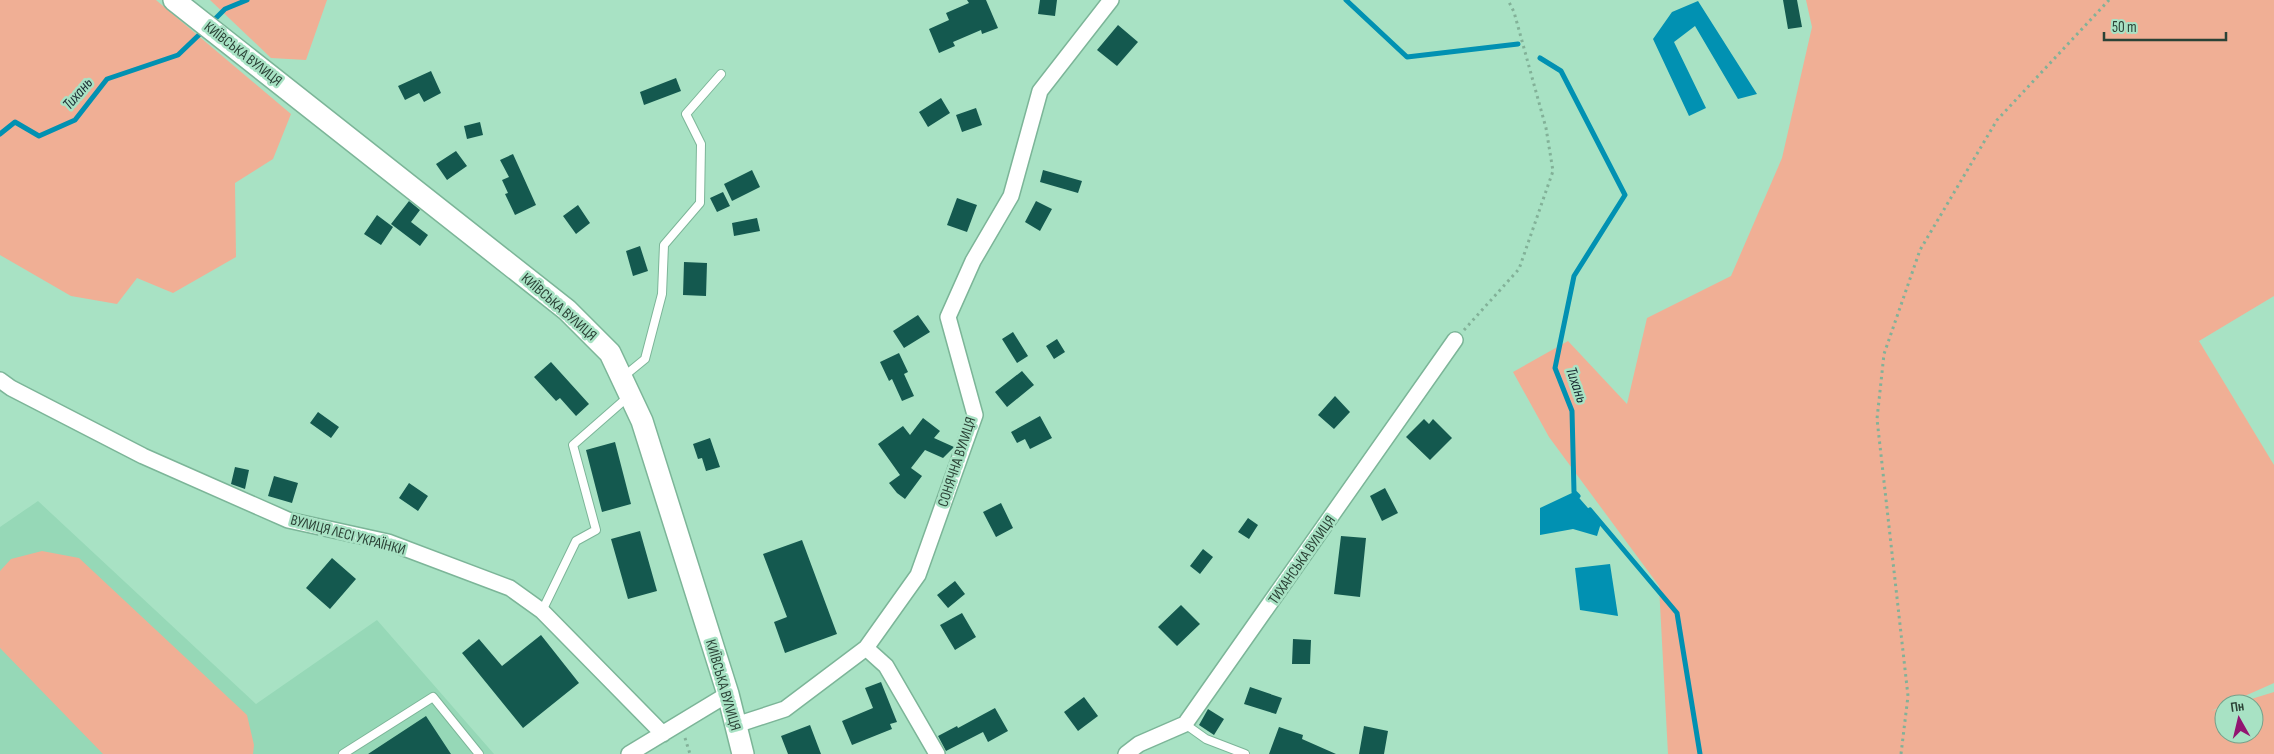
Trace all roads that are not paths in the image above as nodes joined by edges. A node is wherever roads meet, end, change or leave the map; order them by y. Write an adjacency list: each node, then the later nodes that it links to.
1 (174, 0): 6 (main road, КИЇВСЬКА ВУЛИЦЯ)
2 (1111, 0): 8 (street, СОНЯЧНА ВУЛИЦЯ)
3 (721, 74): 6 (lane)
4 (1456, 340): 10 (street, ТИХАНСЬКА ВУЛИЦЯ)
5 (0, 380): 7 (street, ВУЛИЦЯ ЛЕСІ УКРАЇНКИ)
6 (626, 387): 7 (lane); 9 (main road, КИЇВСЬКА ВУЛИЦЯ)
7 (542, 611): 12 (street, ВУЛИЦЯ ЛЕСІ УКРАЇНКИ)
8 (866, 648): 11 (street, СОНЯЧНА ВУЛИЦЯ); 17 (street)
9 (728, 694): 11 (main road, КИЇВСЬКА ВУЛИЦЯ); 12 (street)
10 (1185, 724): 18 (street); 19 (lane)
11 (736, 725): 16 (main road, КИЇВСЬКА ВУЛИЦЯ)
12 (663, 734): 15 (street)
13 (343, 754): 14 (lane)
14 (478, 754)
15 (630, 754)
16 (743, 754)
17 (937, 754)
18 (1126, 754)
19 (1245, 754)

